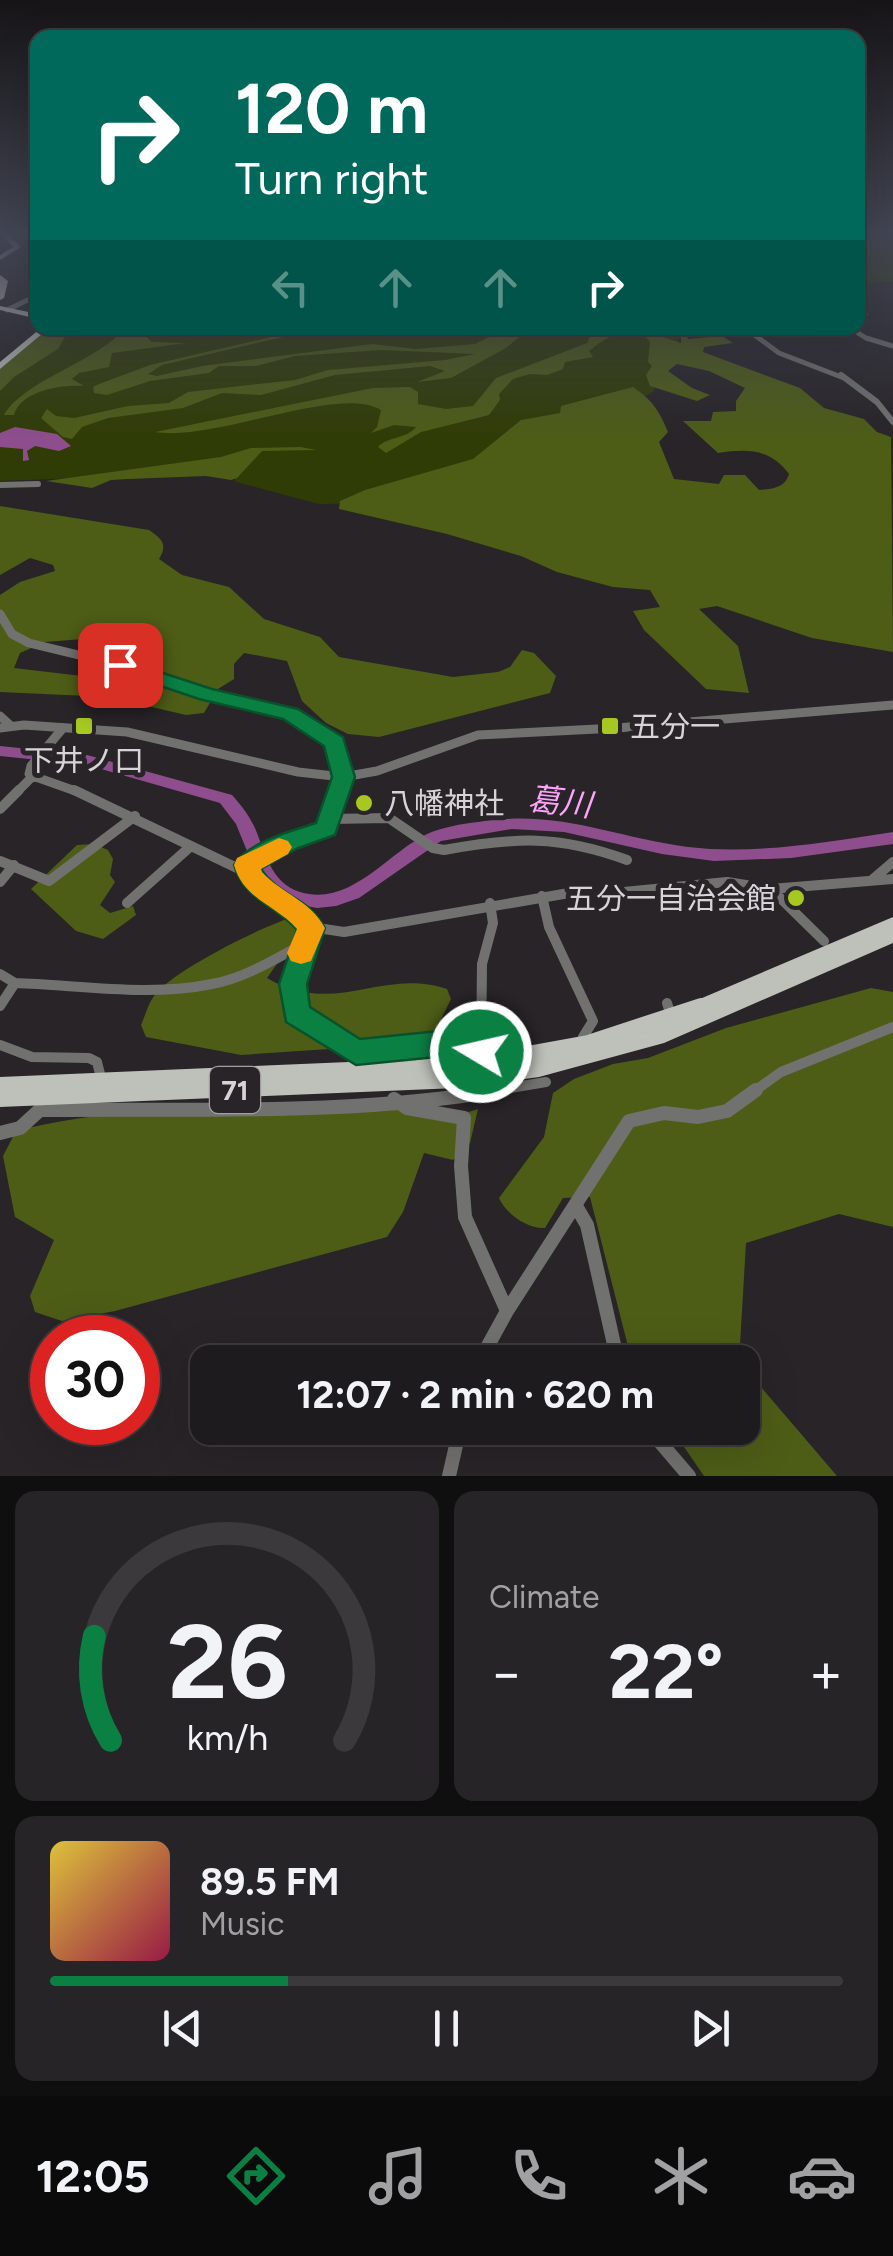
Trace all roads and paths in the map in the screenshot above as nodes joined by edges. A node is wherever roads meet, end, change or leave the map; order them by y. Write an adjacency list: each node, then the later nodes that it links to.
1 (3, 309): 2 (main road)
2 (30, 315)
3 (37, 335): 7 (main road)
4 (755, 335): 8 (street)
5 (861, 335): 6 (street)
6 (893, 346)
7 (0, 366)
8 (893, 422)
9 (38, 484): 10 (street)
10 (0, 485)
11 (0, 614): 17 (street)
12 (893, 705): 17 (street)
13 (0, 716): 14 (street)
14 (5, 727): 15 (street)
15 (63, 728): 16 (street); 17 (street)
16 (33, 776): 18 (street); 19 (street)
17 (344, 777): 20 (street)
18 (0, 809)
19 (135, 816): 21 (street); 26 (street)
20 (330, 819): 22 (street); 25 (street)
21 (190, 846): 25 (street); 32 (street)
22 (627, 860)
23 (0, 861): 26 (street)
24 (893, 862): 28 (street)
25 (247, 865): 35 (street)
26 (14, 866): 29 (street)
27 (893, 879): 28 (street)
28 (871, 881): 30 (street)
29 (0, 882)
30 (771, 888): 31 (street); 37 (street)
31 (542, 896): 33 (street); 41 (street)
32 (127, 903)
33 (490, 904): 35 (street); 47 (street)
34 (893, 922): 43 (main road, 71)
35 (311, 928): 38 (street)
36 (893, 936): 43 (main road, 71)
37 (824, 940)
38 (305, 943): 40 (street); 47 (street)
39 (0, 974): 40 (street)
40 (15, 983): 42 (street)
41 (667, 1003)
42 (0, 1006)
43 (702, 1013): 47 (main road, 71)
44 (893, 1027): 55 (street)
45 (0, 1046): 48 (street)
46 (420, 1061): 47 (street)
47 (467, 1074): 48 (main road, 71); 49 (street); 52 (street); 53 (main road, 71)
48 (102, 1082): 50 (main road, 71)
49 (546, 1082)
50 (0, 1086)
51 (0, 1099): 53 (main road, 71)
52 (394, 1099): 53 (street); 56 (street)
53 (44, 1104): 54 (street)
54 (0, 1132)
55 (576, 1206): 56 (street); 58 (street)
56 (507, 1310): 57 (street)
57 (488, 1345)
58 (614, 1345)
59 (456, 1445): 61 (street)
60 (663, 1445): 62 (street)
61 (449, 1476)
62 (690, 1476)

